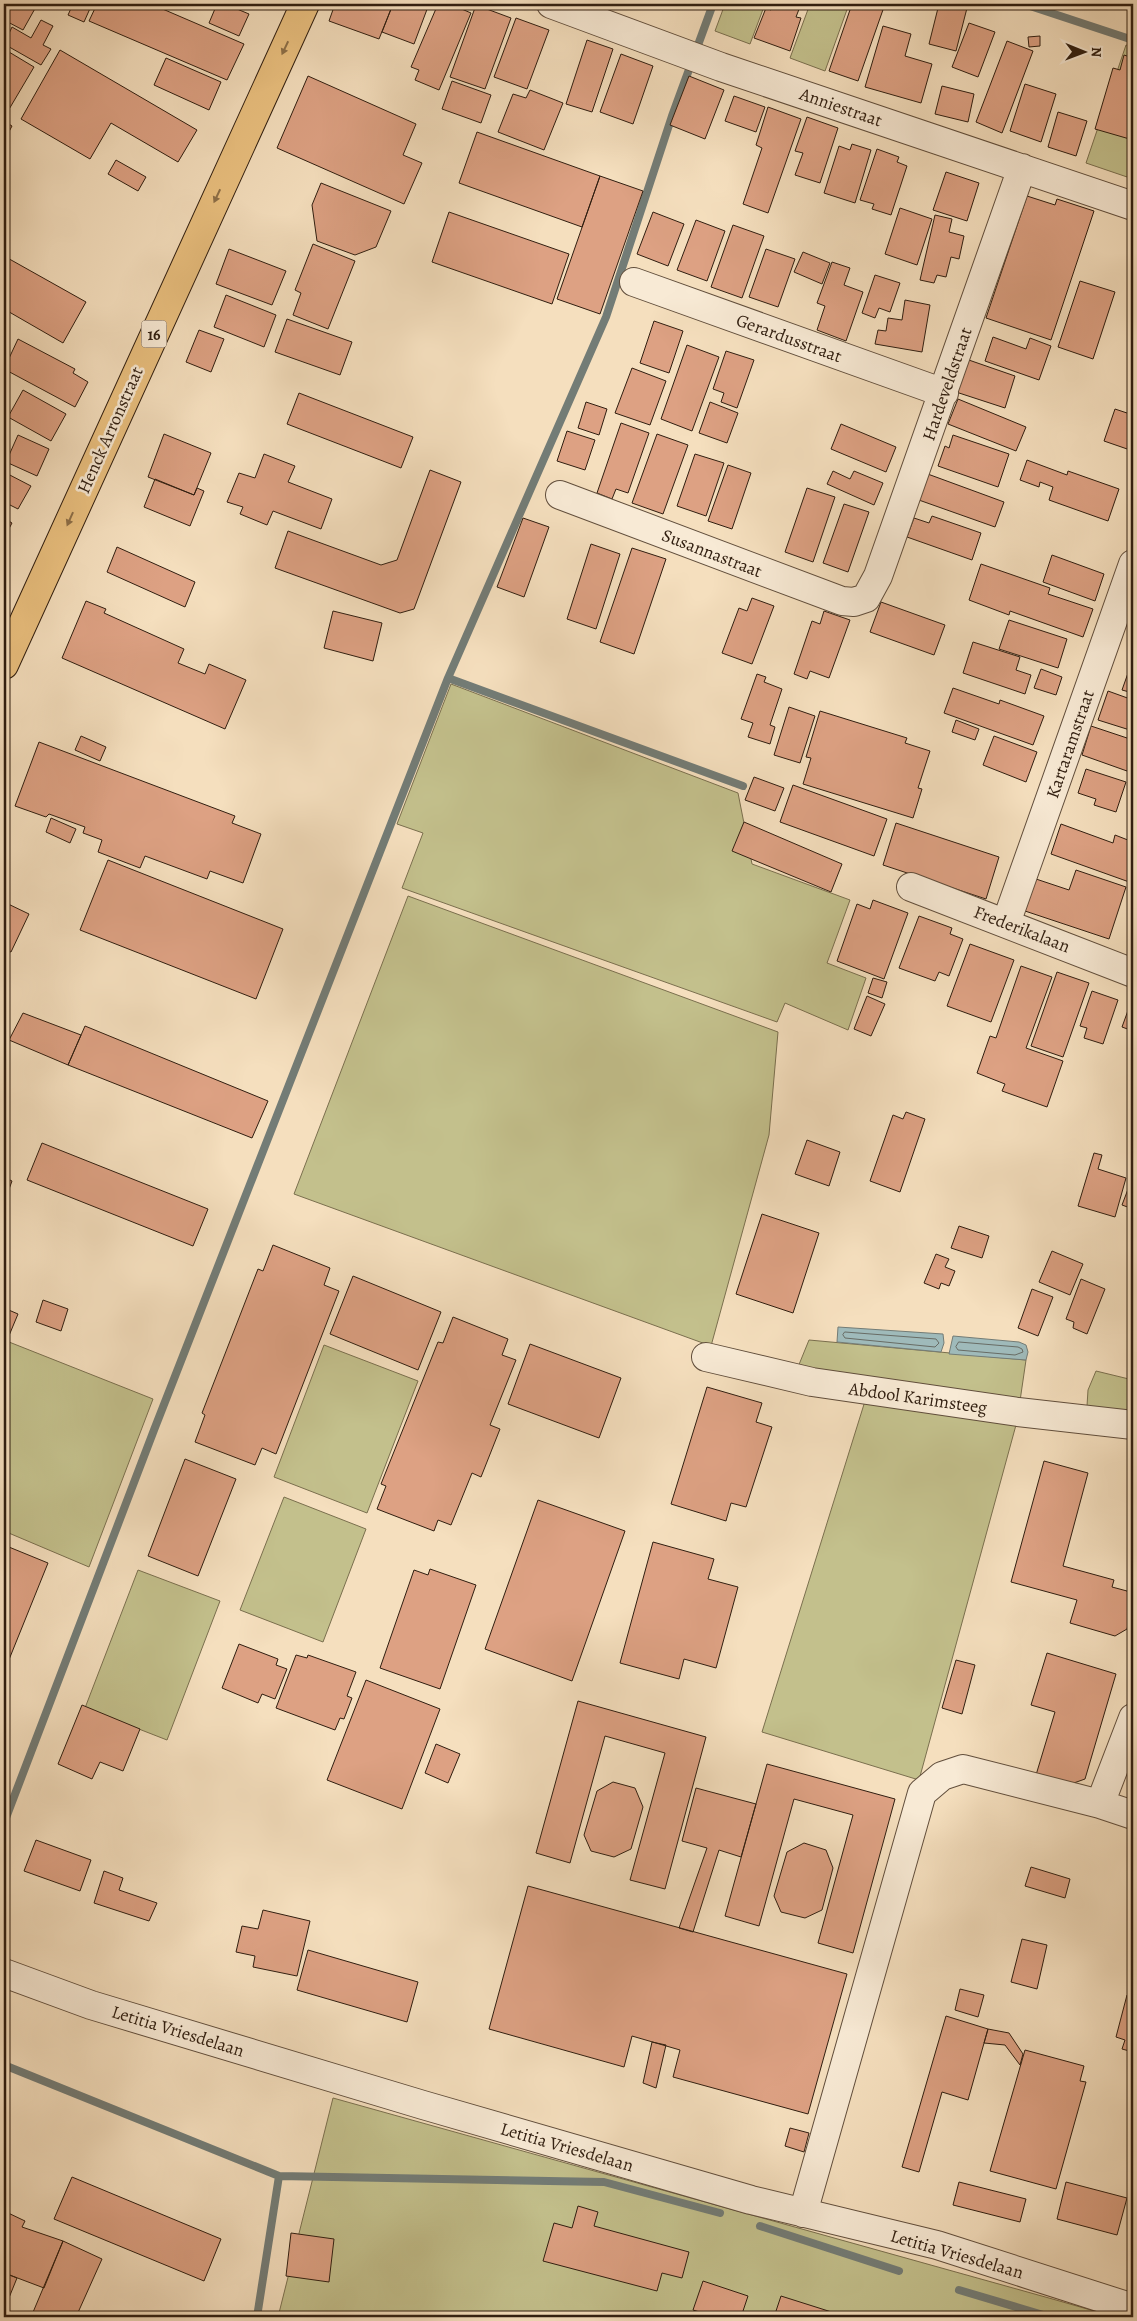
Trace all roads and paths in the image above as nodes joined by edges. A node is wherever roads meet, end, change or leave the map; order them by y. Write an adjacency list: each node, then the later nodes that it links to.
1 (305, 4): 10 (main road, Henck Arronstraat / 16, one-way to 10)
2 (551, 4): 3 (street, Anniestraat)
3 (1022, 168): 4 (street, Anniestraat); 6 (street, Hardeveldstraat)
4 (1133, 206)
5 (634, 282): 6 (street, Gerardusstraat)
6 (944, 393): 9 (street, Hardeveldstraat)
7 (560, 495): 9 (street, Susannastraat)
8 (1133, 564): 12 (street, Kartaramstraat)
9 (866, 598)
10 (4, 666)
11 (911, 887): 12 (street, Frederikalaan)
12 (1006, 923): 13 (street, Frederikalaan)
13 (1133, 973)
14 (706, 1357): 15 (street, Abdool Karimsteeg)
15 (1133, 1425)
16 (1133, 1718): 17 (street)
17 (1100, 1804): 18 (street); 20 (street)
18 (1133, 1815)
19 (4, 1973): 20 (street, Letitia Vriesdelaan)
20 (803, 2213): 21 (street, Letitia Vriesdelaan)
21 (1133, 2308)

